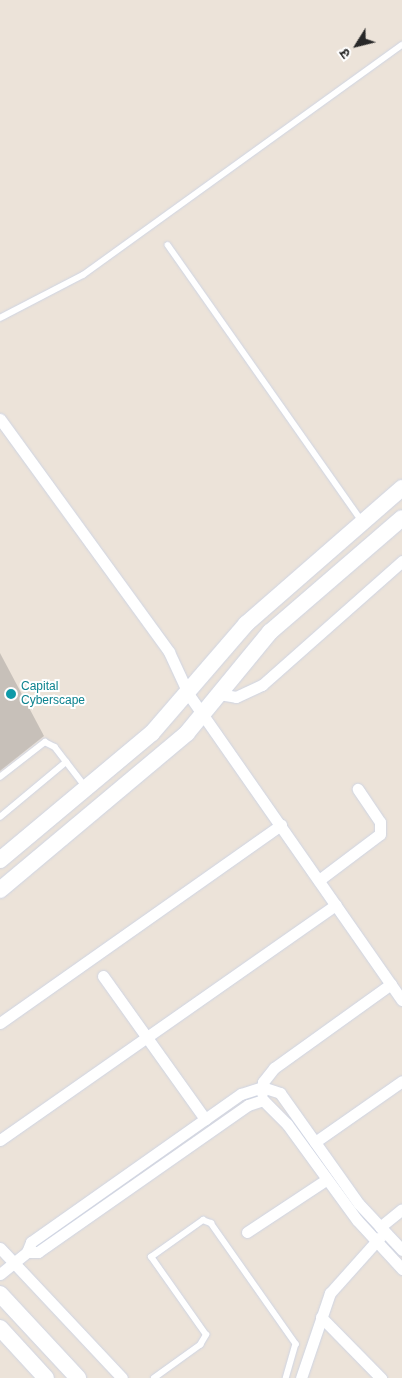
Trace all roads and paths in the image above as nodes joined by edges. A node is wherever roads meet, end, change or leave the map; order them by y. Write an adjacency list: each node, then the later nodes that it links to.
1 (402, 45): 3 (lane)
2 (168, 245): 7 (lane)
3 (0, 318)
4 (0, 419): 10 (street)
5 (402, 488): 7 (street)
6 (402, 518): 9 (street)
7 (362, 521): 10 (street)
8 (402, 562): 9 (street)
9 (219, 694): 11 (street)
10 (189, 695): 11 (street); 14 (street)
11 (203, 715): 17 (street); 20 (street)
12 (66, 762): 13 (lane); 14 (lane); 16 (lane)
13 (0, 777)
14 (86, 788): 18 (street)
15 (358, 789): 19 (street)
16 (0, 817)
17 (281, 825): 19 (street); 25 (street)
18 (2, 853)
19 (319, 880): 21 (street)
20 (0, 890)
21 (336, 905): 23 (street); 26 (street)
22 (103, 976): 26 (street)
23 (391, 984): 24 (street); 28 (street)
24 (402, 1000)
25 (0, 1023)
26 (146, 1038): 30 (street); 31 (street)
27 (402, 1081): 32 (street)
28 (262, 1087): 29 (street); 30 (street); 32 (street)
29 (263, 1100): 33 (street); 40 (street)
30 (205, 1119): 40 (street)
31 (0, 1140)
32 (315, 1142): 35 (street)
33 (326, 1180): 36 (street); 37 (street)
34 (402, 1209): 35 (street)
35 (383, 1230): 37 (street); 39 (street)
36 (247, 1232)
37 (376, 1242): 42 (street); 45 (street)
38 (0, 1248): 41 (street)
39 (402, 1250)
40 (27, 1252): 41 (street)
41 (15, 1264): 43 (street); 51 (street)
42 (402, 1269)
43 (0, 1274)
44 (0, 1294): 50 (street)
45 (321, 1317): 48 (street); 55 (street)
46 (0, 1328): 49 (street)
47 (297, 1349): 48 (lane); 52 (lane); 53 (lane)
48 (309, 1354): 54 (street)
49 (46, 1378)
50 (78, 1378)
51 (122, 1378)
52 (154, 1378)
53 (286, 1378)
54 (300, 1378)
55 (381, 1378)

